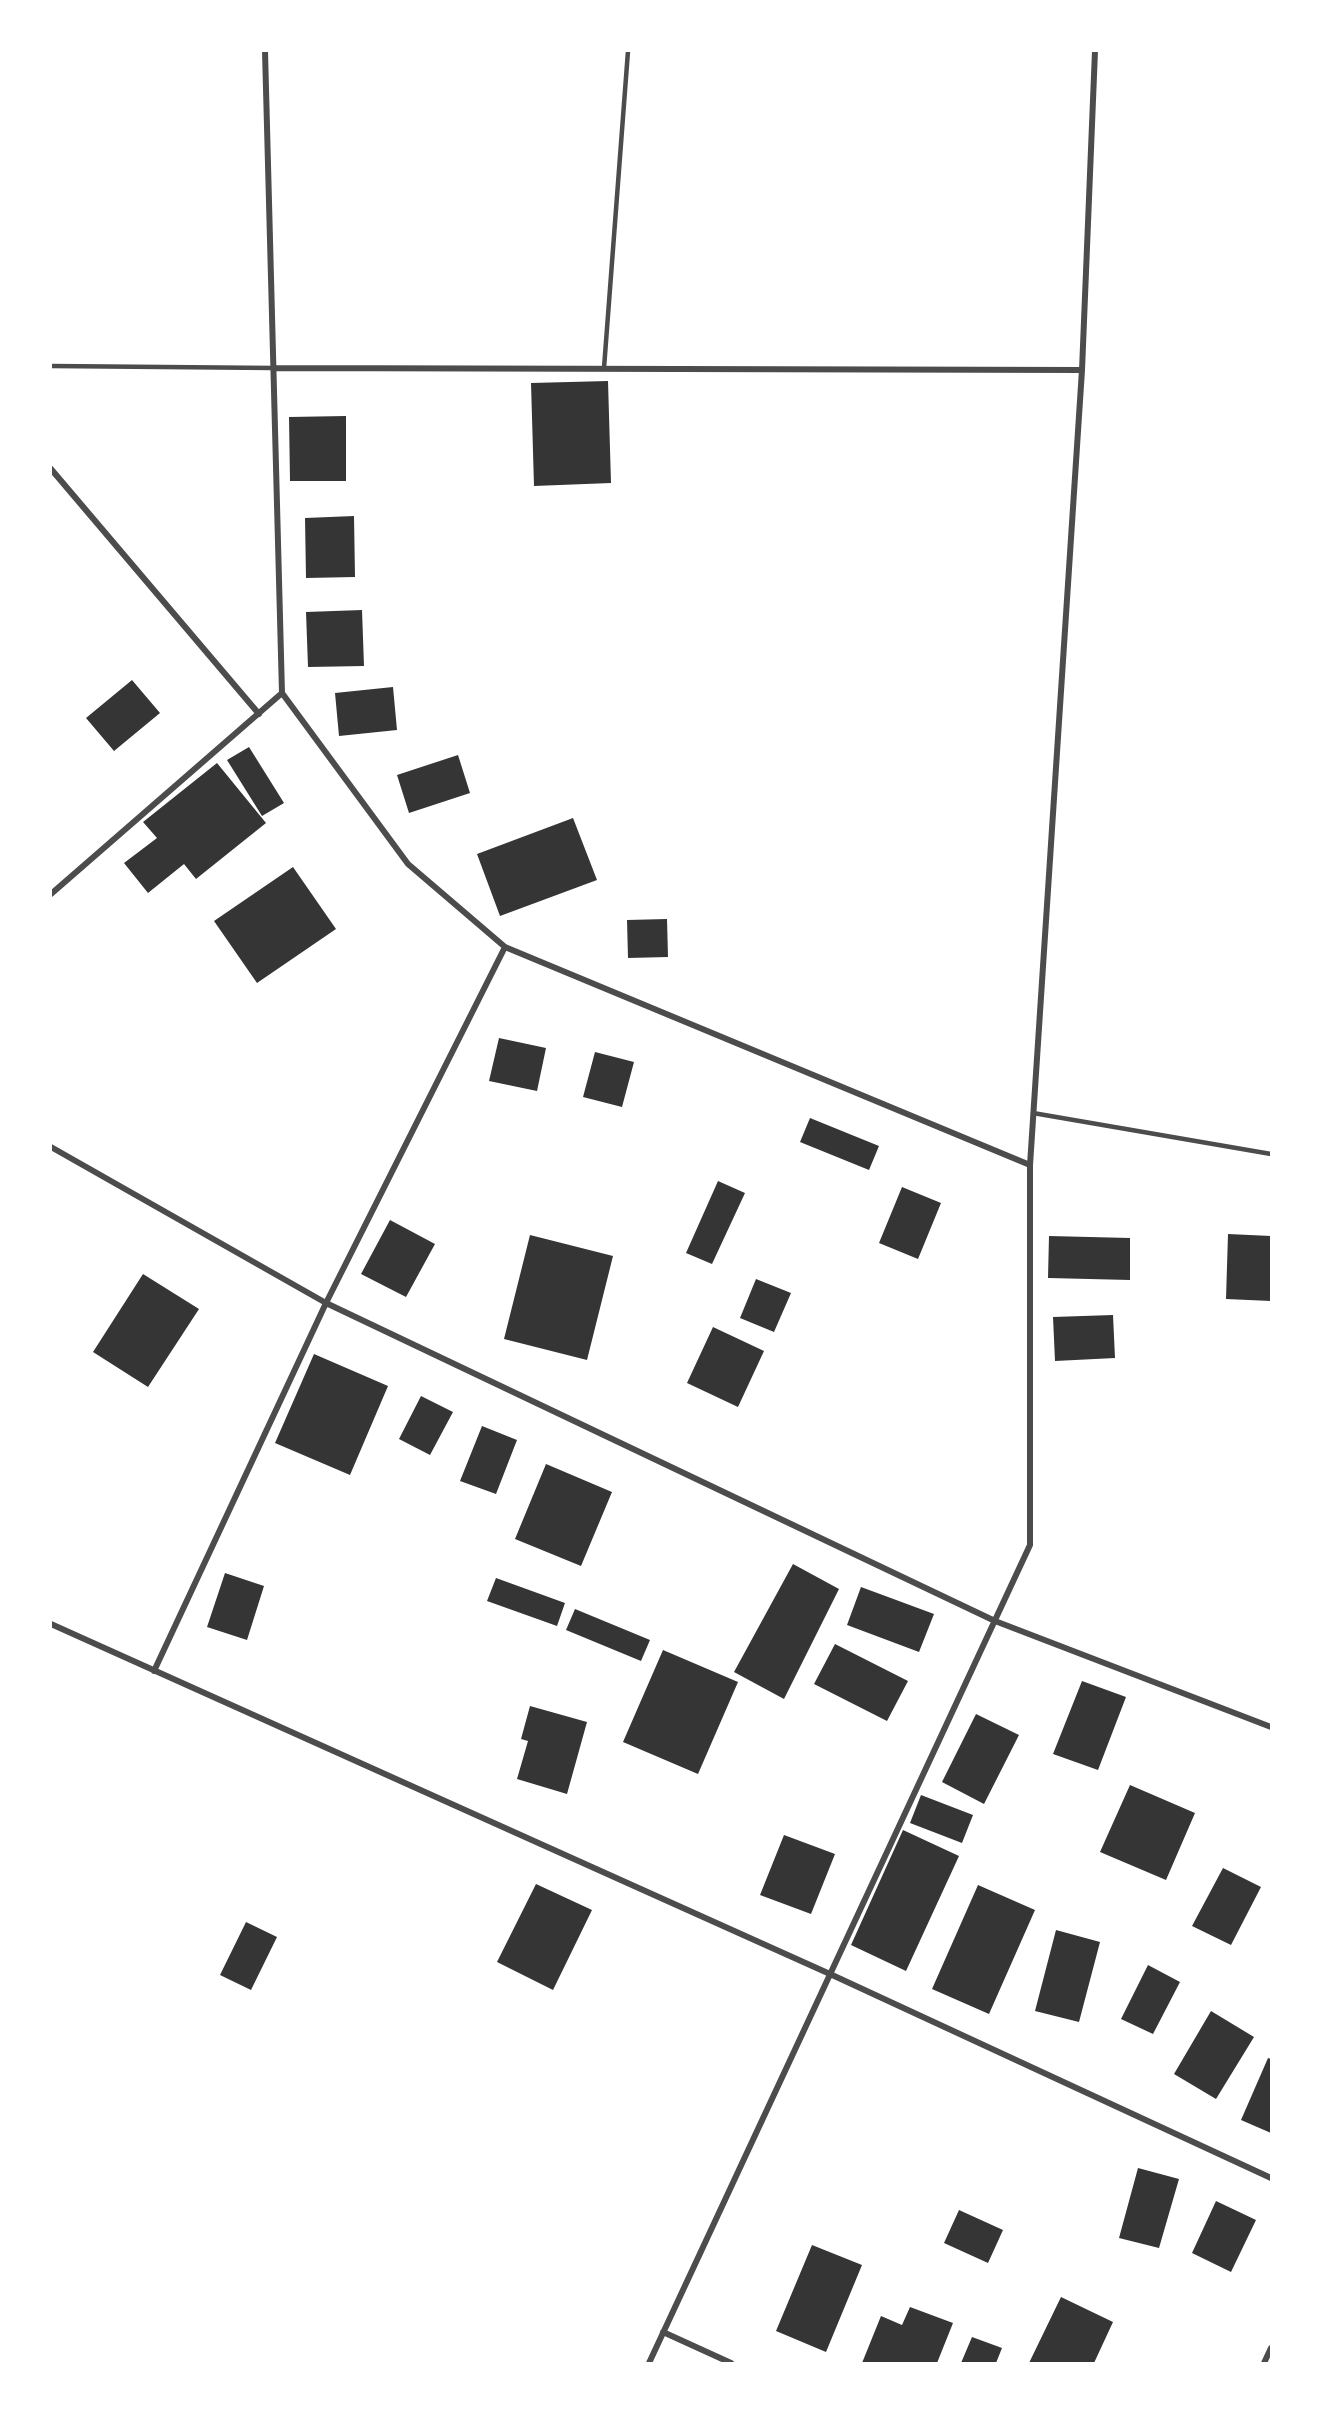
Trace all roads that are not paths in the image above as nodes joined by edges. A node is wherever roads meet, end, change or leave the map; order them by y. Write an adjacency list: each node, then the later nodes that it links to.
1 (264, 51): 5 (street)
2 (628, 51): 6 (lane)
3 (1095, 51): 7 (street)
4 (51, 366): 5 (lane)
5 (274, 368): 6 (street); 9 (street)
6 (604, 368): 7 (street)
7 (1082, 370): 13 (street)
8 (51, 469): 10 (street)
9 (282, 693): 10 (street); 12 (street)
10 (259, 714): 11 (street)
11 (51, 894)
12 (506, 947): 16 (street); 17 (street)
13 (1034, 1113): 15 (lane); 16 (street)
14 (51, 1147): 17 (street)
15 (1271, 1154)
16 (1030, 1165): 18 (street)
17 (326, 1303): 18 (street); 20 (street)
18 (995, 1621): 21 (street); 22 (street)
19 (51, 1624): 20 (street)
20 (154, 1671): 22 (street)
21 (1271, 1727)
22 (830, 1974): 23 (street); 24 (street)
23 (1271, 2178)
24 (663, 2332): 26 (street); 27 (street)
25 (1271, 2348): 28 (street)
26 (649, 2363)
27 (731, 2363)
28 (1264, 2363)

